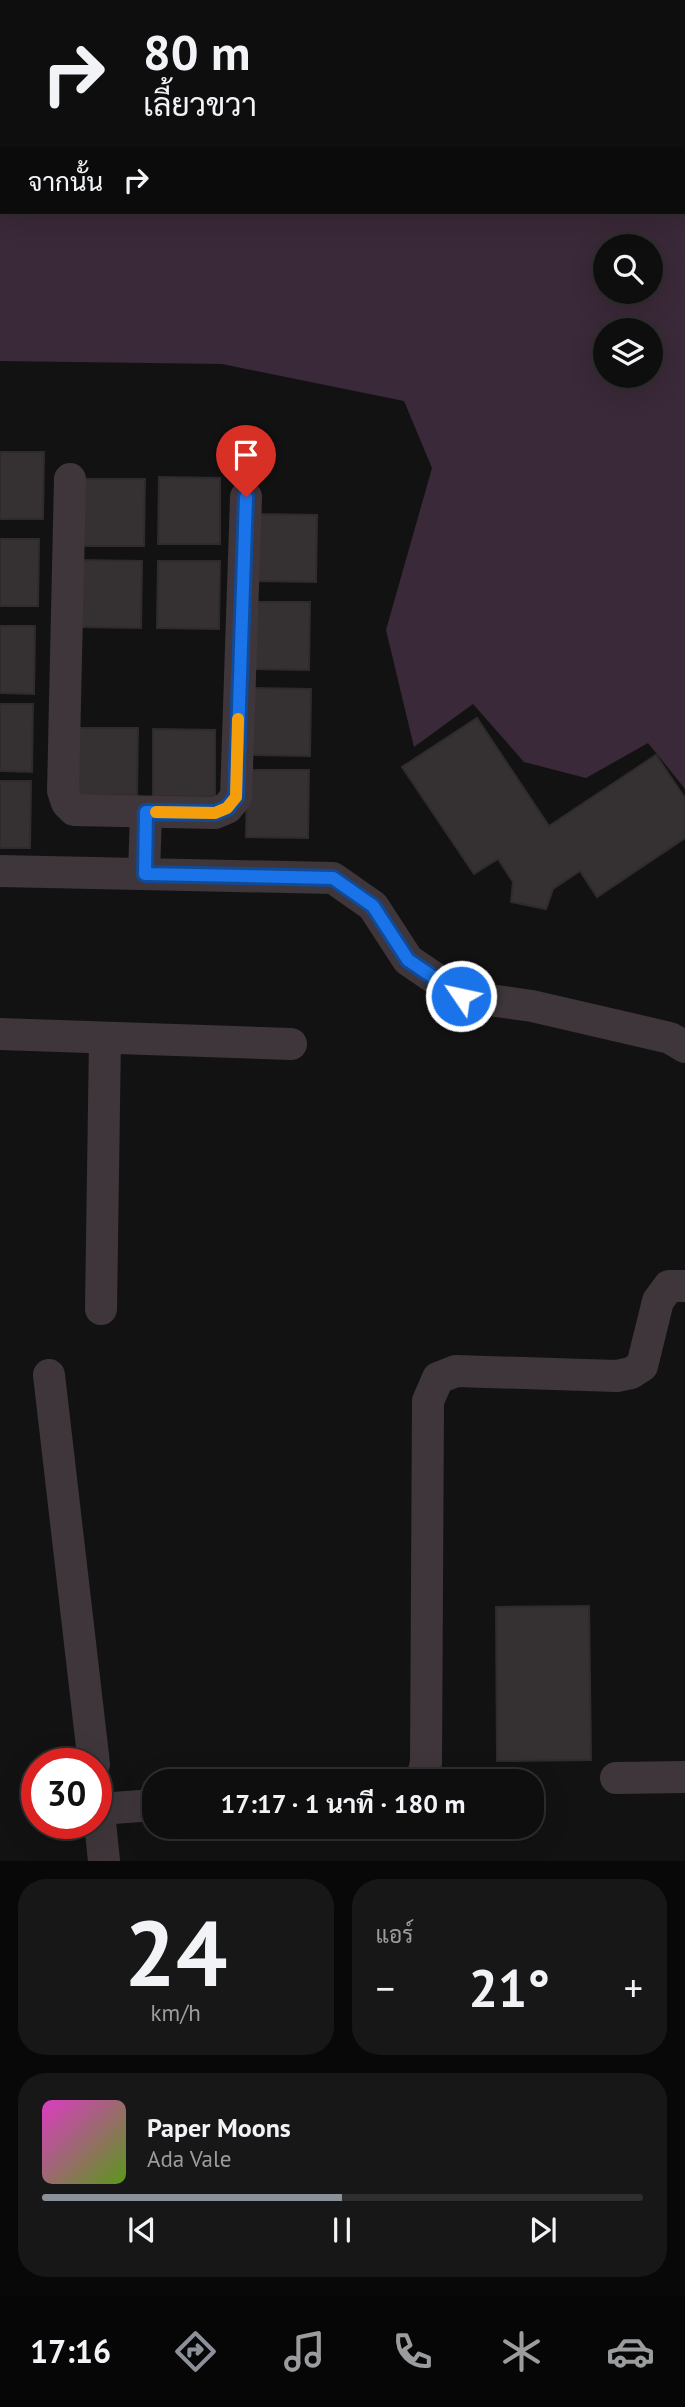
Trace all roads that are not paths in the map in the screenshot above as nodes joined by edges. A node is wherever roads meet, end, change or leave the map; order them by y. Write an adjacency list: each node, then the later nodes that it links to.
1 (70, 479): 3 (street)
2 (246, 497): 3 (street)
3 (146, 812): 5 (street)
4 (0, 871): 5 (street)
5 (145, 874): 9 (street)
6 (0, 1034): 7 (street)
7 (105, 1038): 8 (street); 11 (street)
8 (291, 1044)
9 (685, 1047)
10 (685, 1286): 14 (street)
11 (101, 1309)
12 (50, 1375): 13 (street)
13 (92, 1748)
14 (424, 1769)
15 (685, 1777): 16 (street)
16 (616, 1778)
17 (112, 1798): 18 (street)
18 (142, 1803)
19 (102, 1839): 20 (street)
20 (104, 1861)

